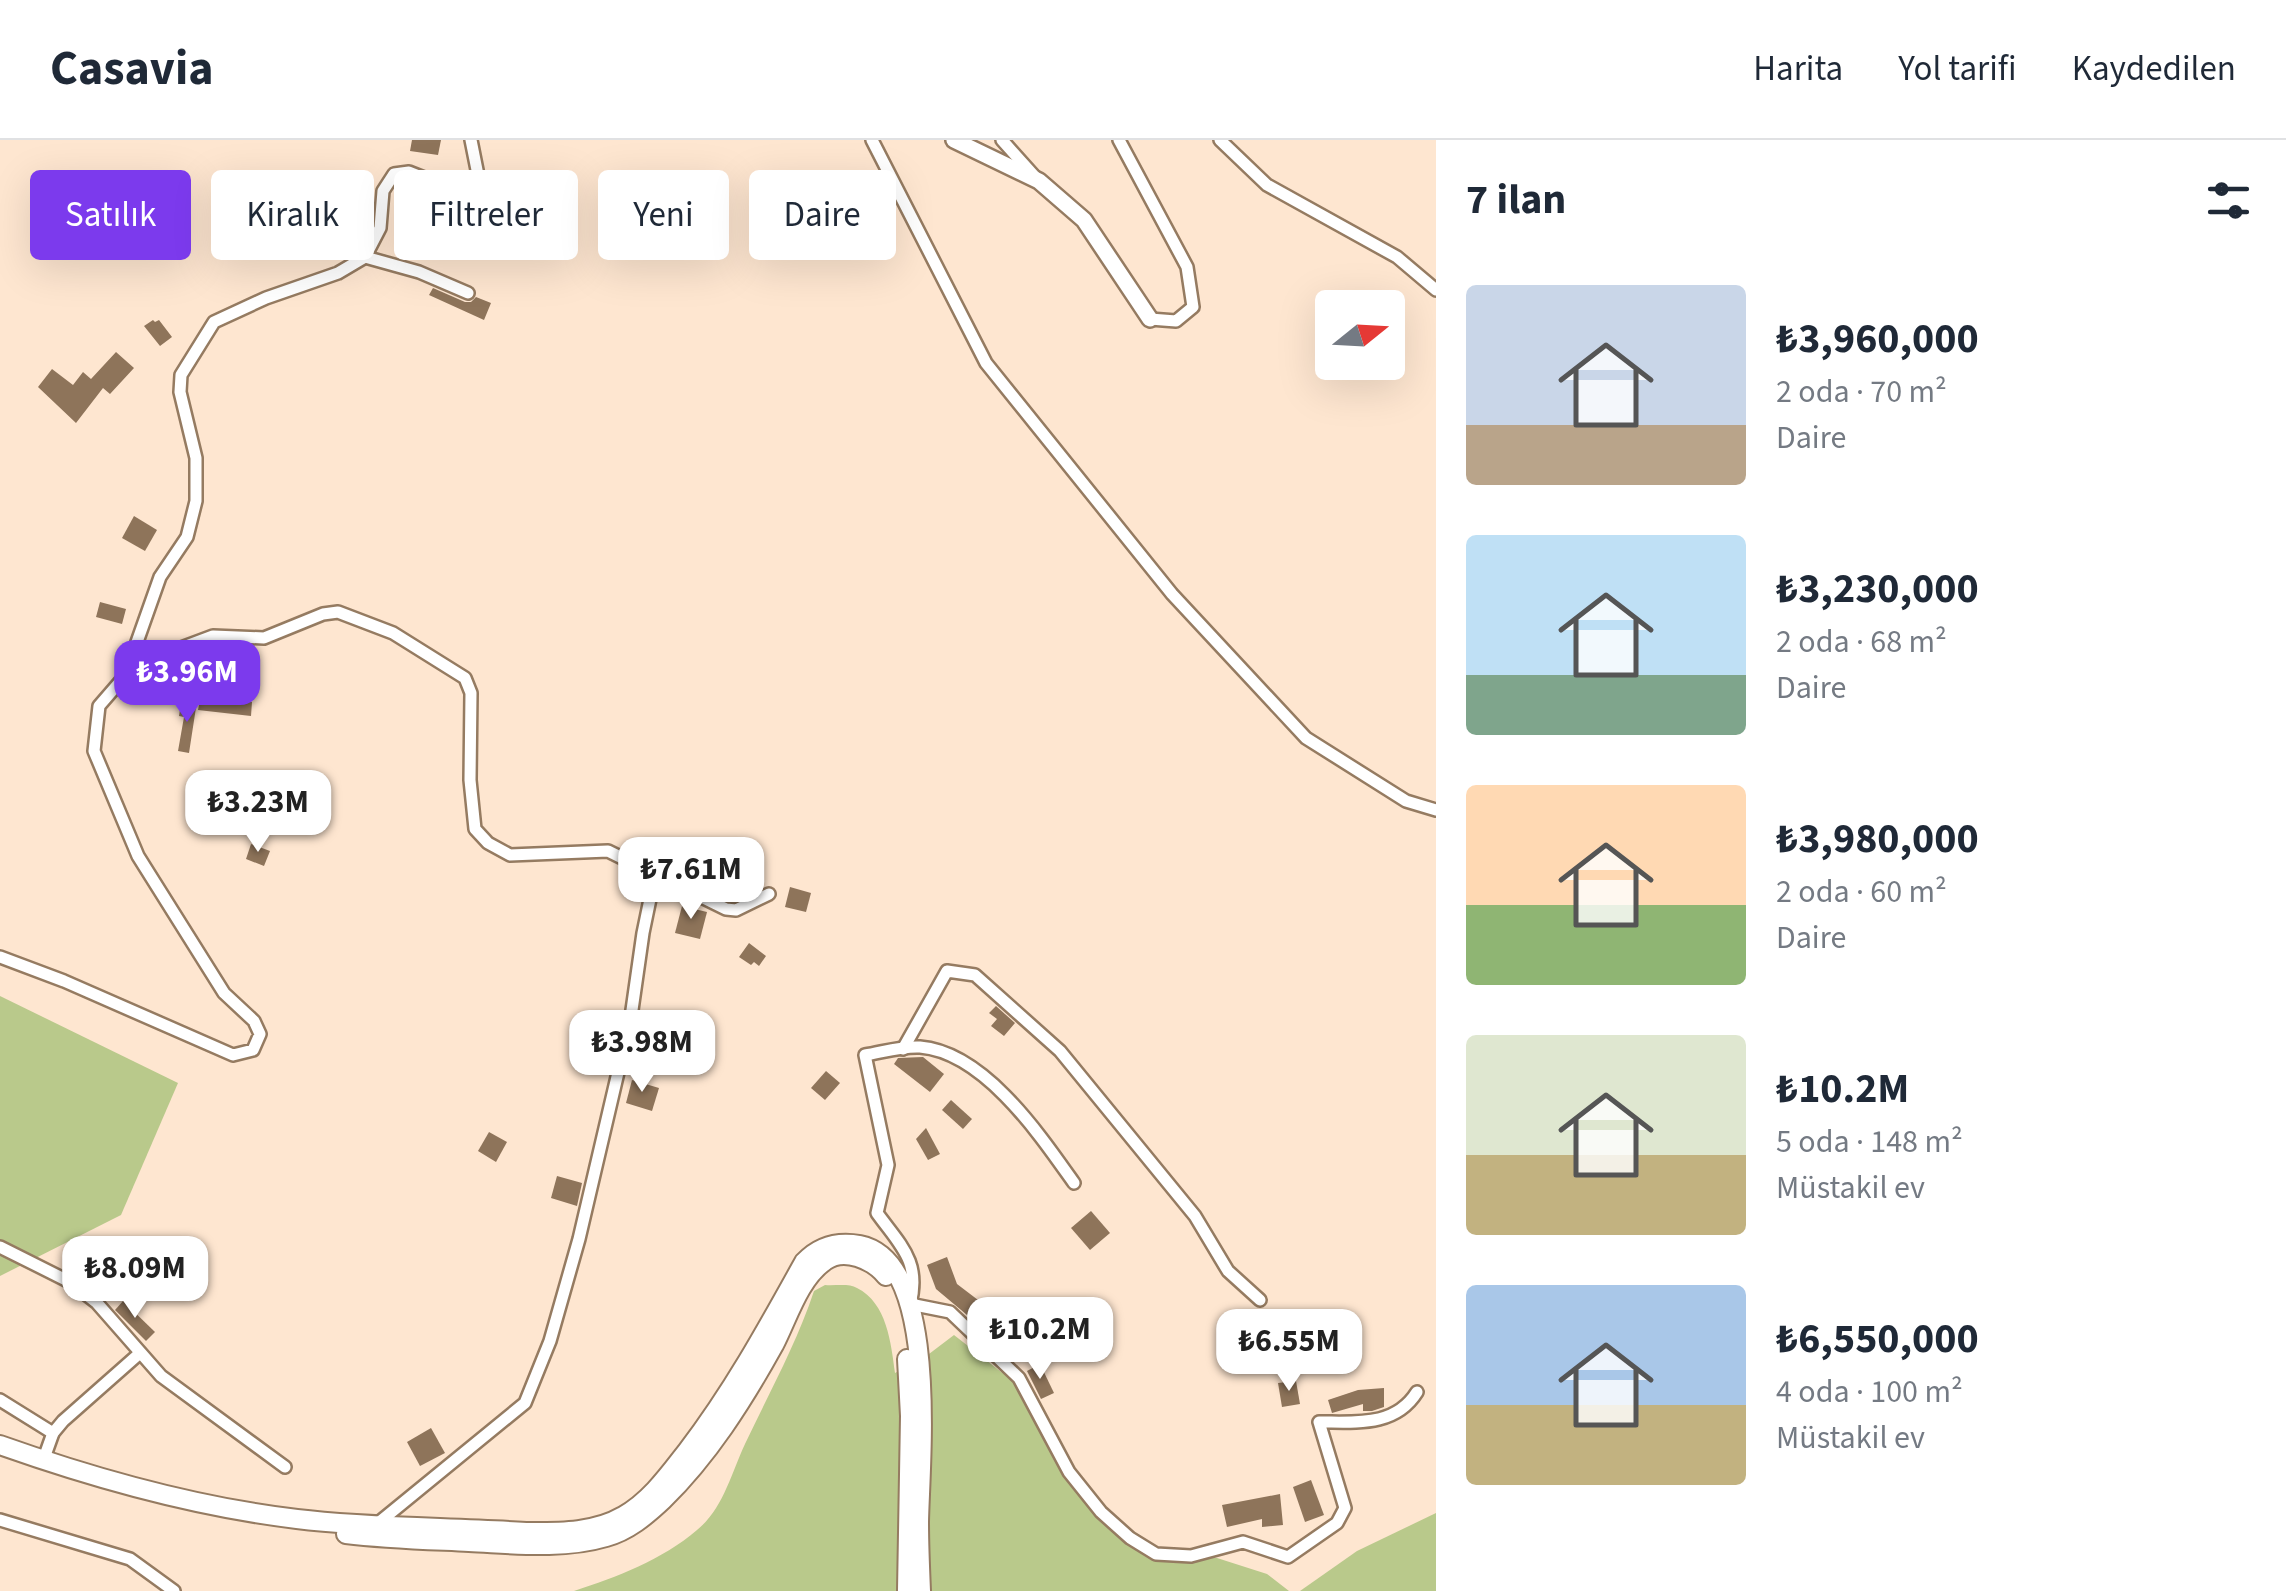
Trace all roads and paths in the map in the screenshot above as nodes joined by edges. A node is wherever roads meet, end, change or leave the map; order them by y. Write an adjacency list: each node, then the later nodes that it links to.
1 (471, 140): 8 (street)
2 (872, 140): 15 (street)
3 (954, 140): 7 (street)
4 (1002, 140): 7 (street)
5 (1118, 140): 13 (street)
6 (1220, 140): 11 (street)
7 (1039, 182): 13 (street)
8 (374, 240)
9 (374, 259): 12 (street)
10 (361, 260): 14 (street)
11 (1436, 290)
12 (468, 293)
13 (1150, 320)
14 (125, 676): 16 (street); 18 (street)
15 (1436, 810)
16 (656, 876): 17 (street); 33 (street)
17 (768, 894)
18 (0, 957)
19 (903, 1048): 20 (street); 22 (street); 23 (street)
20 (1074, 1184)
21 (0, 1247): 24 (street)
22 (1260, 1300)
23 (910, 1304): 25 (street); 33 (main road); 36 (main road)
24 (140, 1353): 27 (street); 31 (street)
25 (1417, 1392)
26 (0, 1400): 27 (street)
27 (52, 1433): 30 (street)
28 (0, 1446): 30 (main road)
29 (0, 1458): 35 (main road)
30 (43, 1461): 33 (main road)
31 (285, 1467)
32 (0, 1520): 34 (street)
33 (376, 1525)
34 (174, 1591)
35 (907, 1591)
36 (921, 1591)

